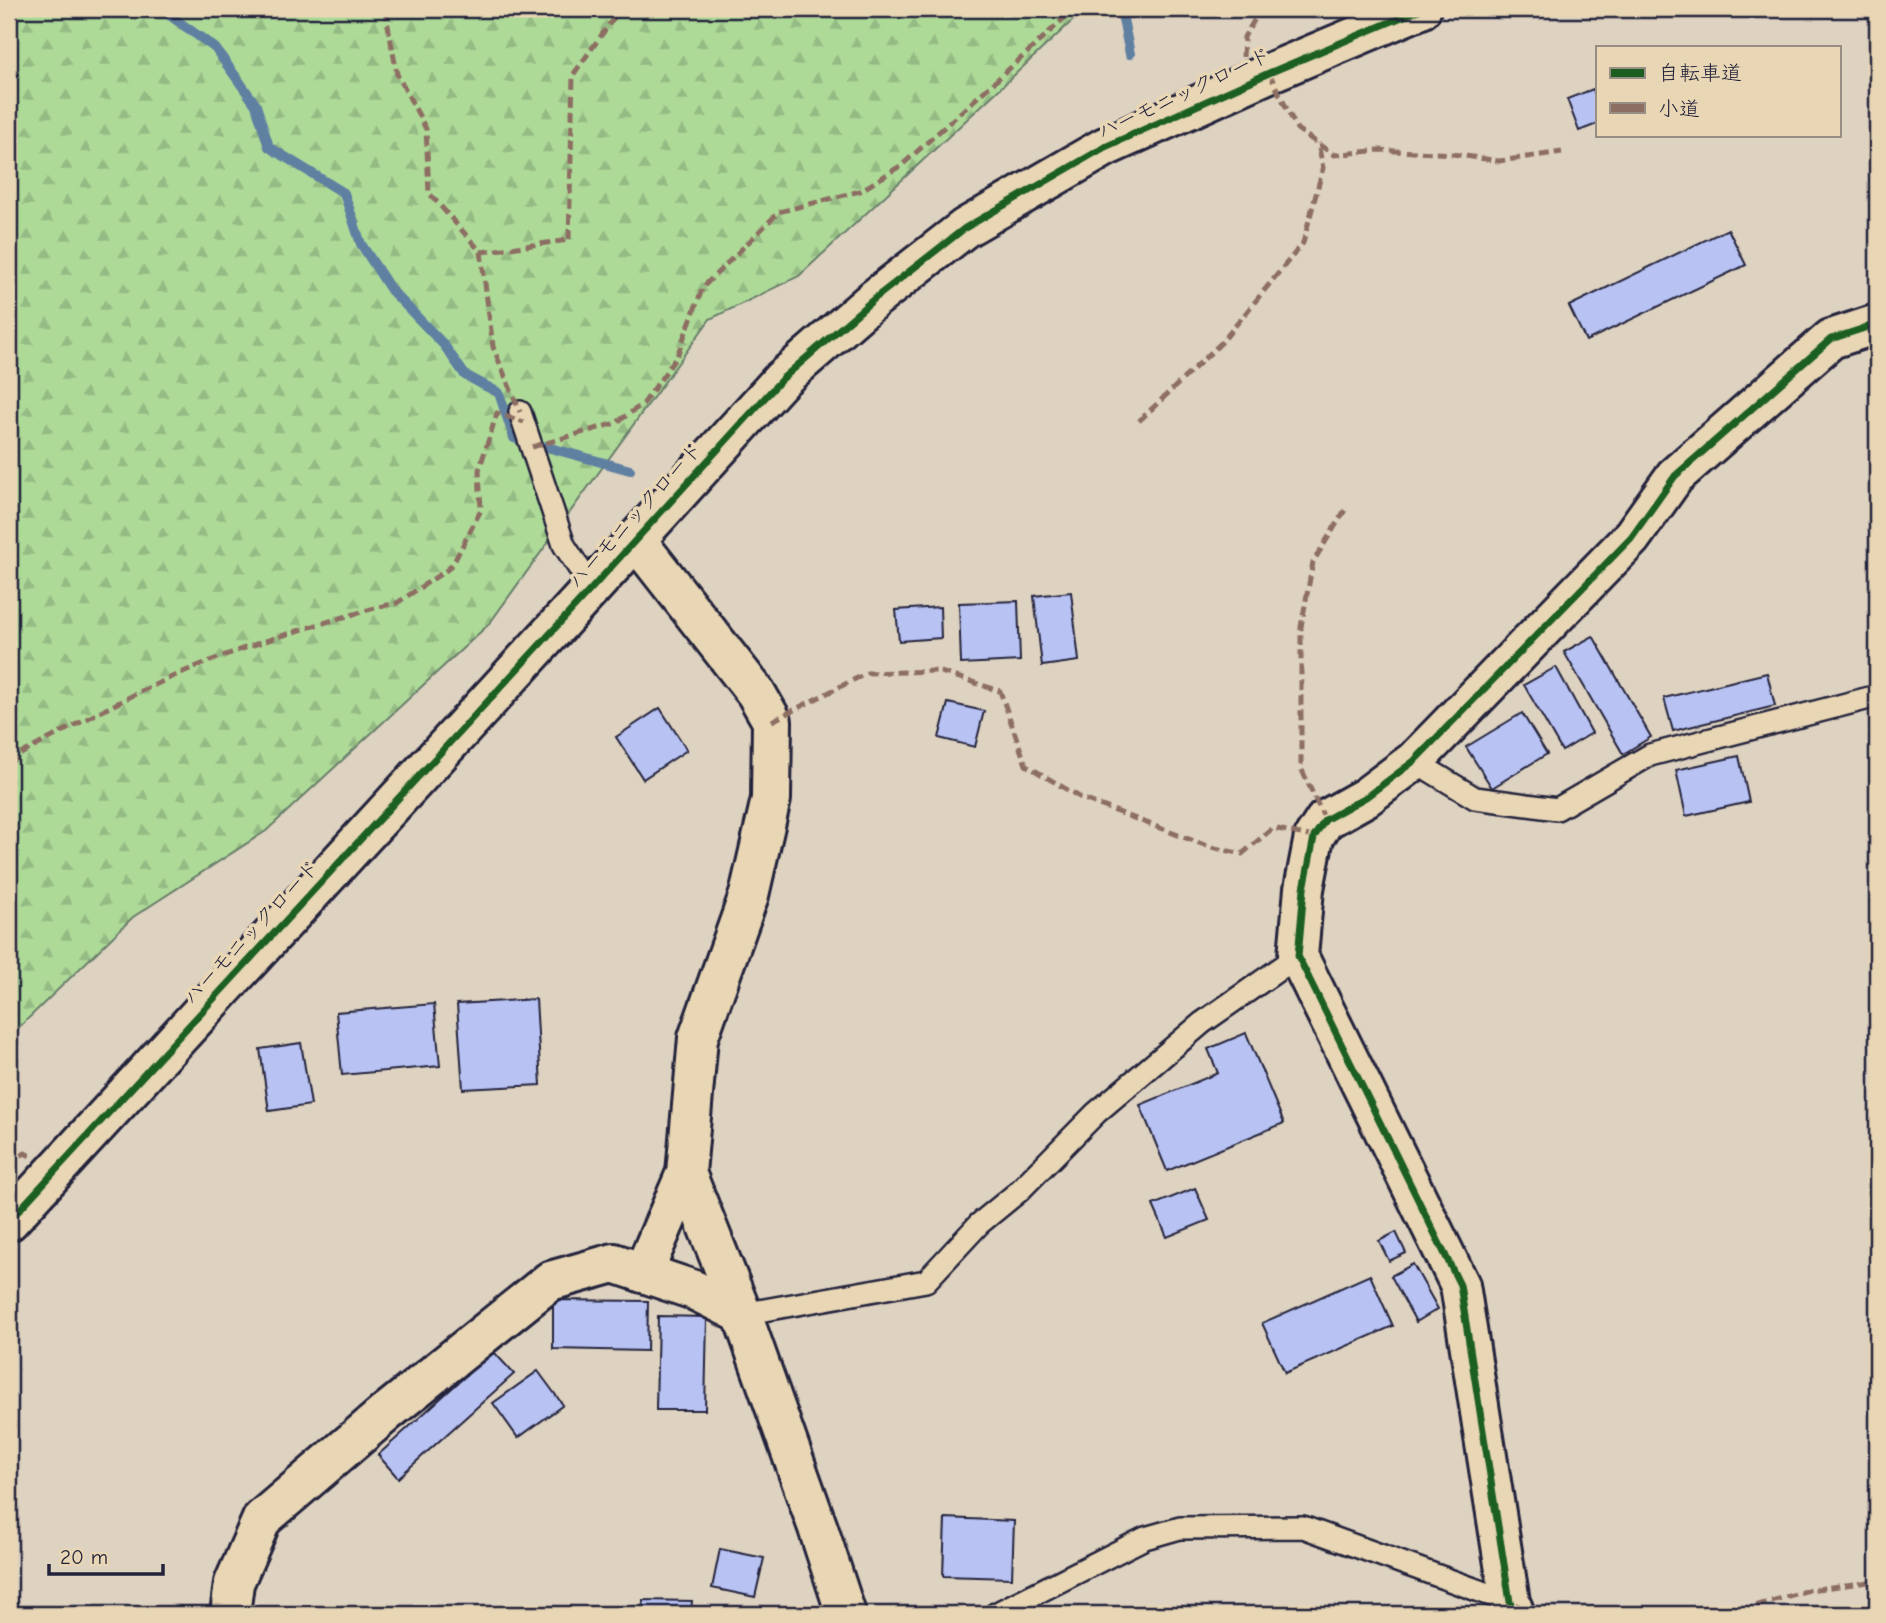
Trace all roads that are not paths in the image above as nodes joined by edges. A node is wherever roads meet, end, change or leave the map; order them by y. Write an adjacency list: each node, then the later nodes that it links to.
1 (1421, 9): 4 (street, ハーモニックロード)
2 (1877, 324): 7 (street)
3 (520, 412): 5 (lane)
4 (636, 540): 5 (street, ハーモニックロード); 9 (street)
5 (592, 589): 10 (street, ハーモニックロード)
6 (1877, 696): 7 (lane)
7 (1414, 761): 8 (street)
8 (1298, 956): 12 (lane); 13 (street)
9 (686, 1173): 11 (street); 12 (street)
10 (9, 1221)
11 (643, 1273): 12 (street); 14 (street)
12 (742, 1314): 15 (street)
13 (1513, 1608): 16 (lane)
14 (230, 1614)
15 (845, 1614)
16 (995, 1614)

